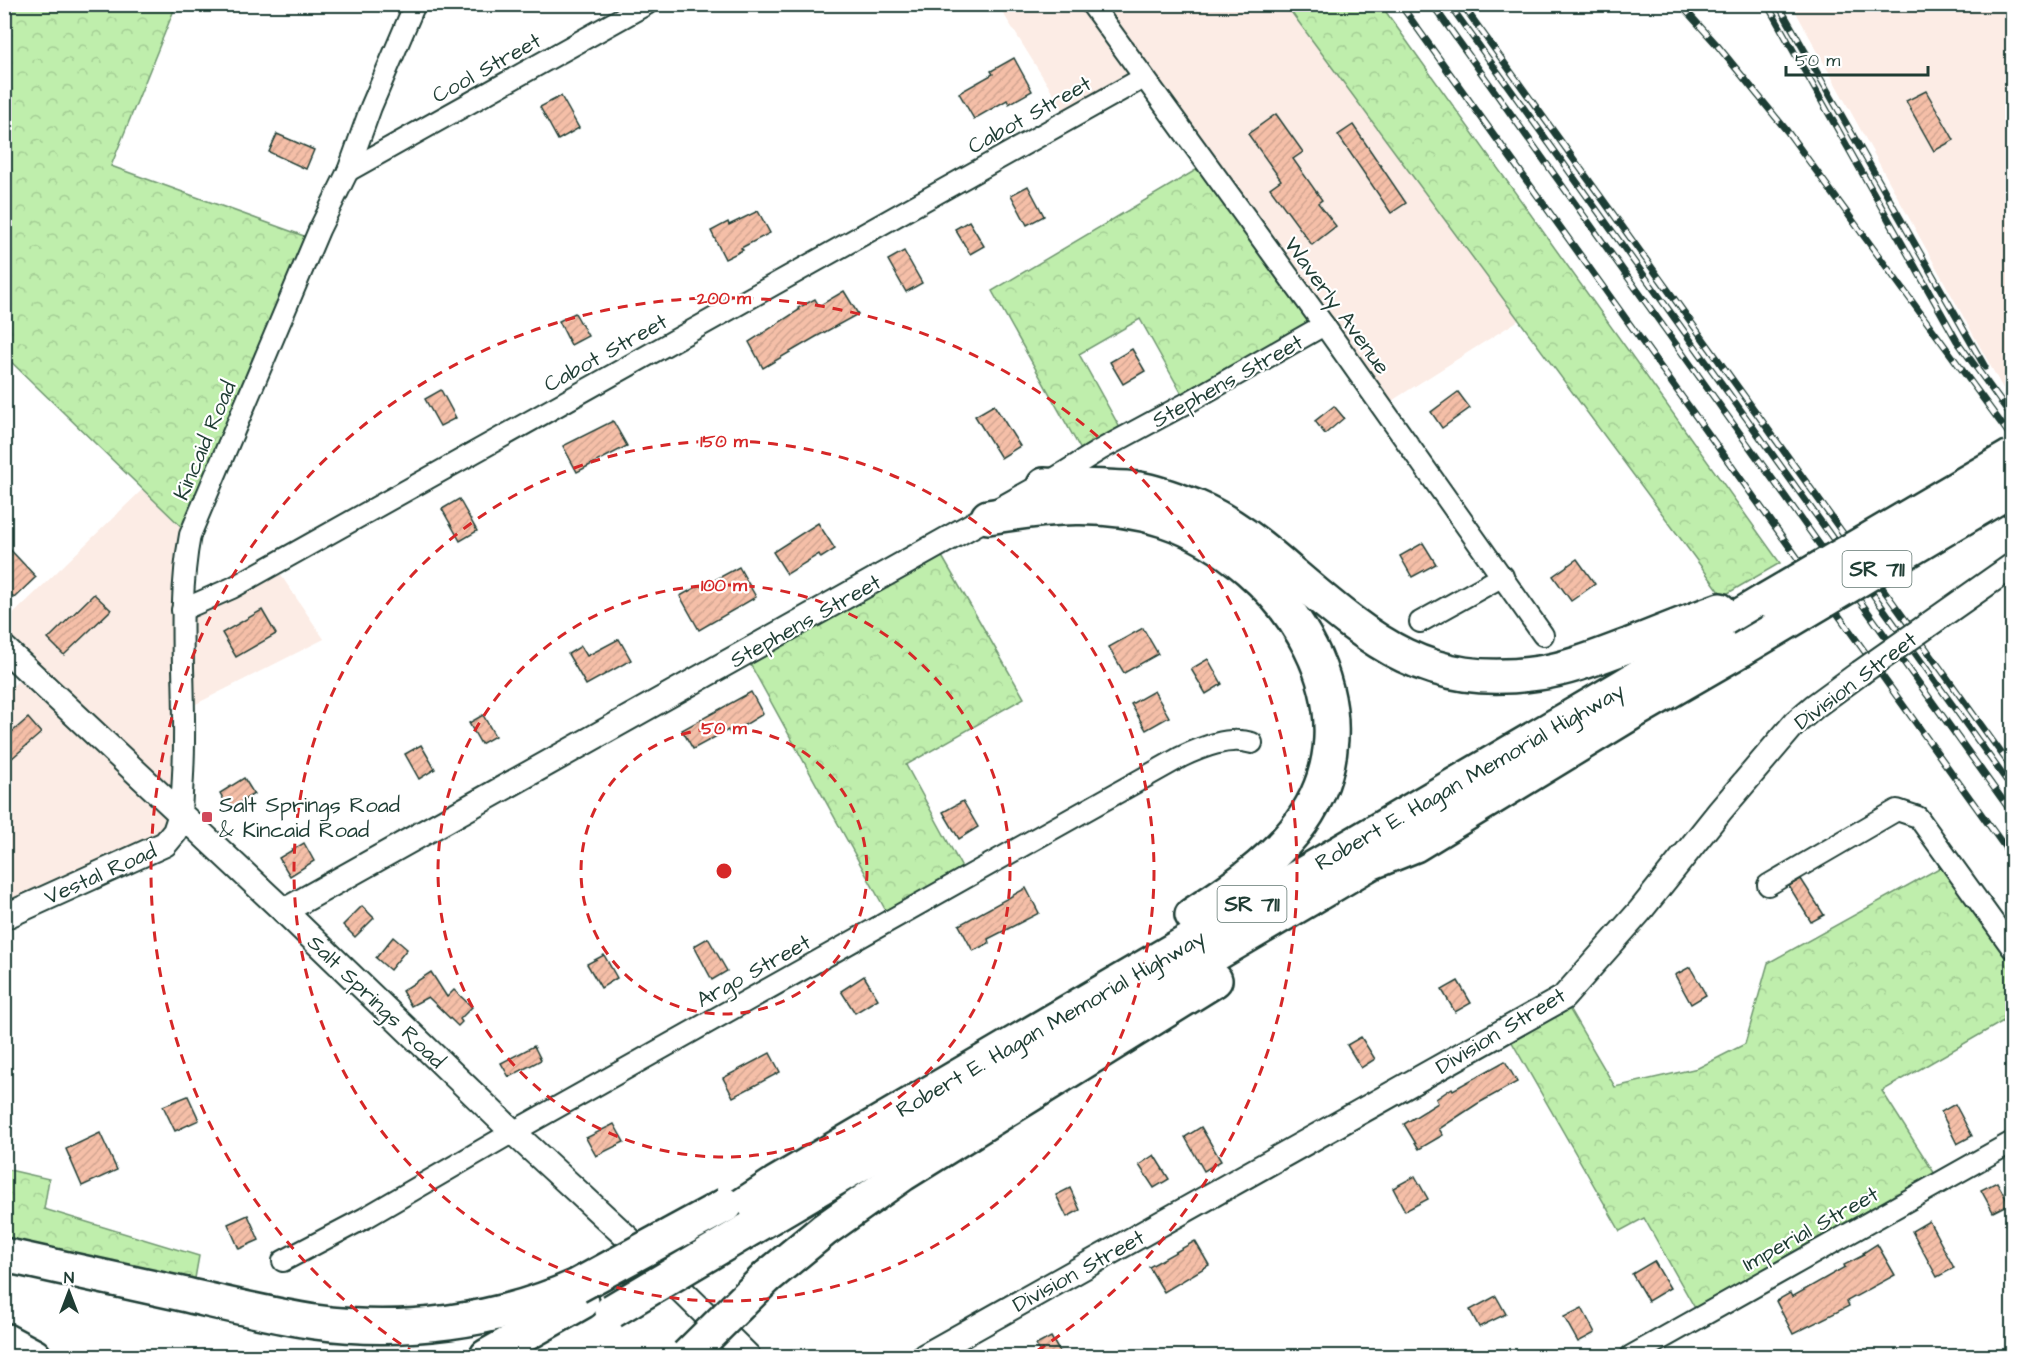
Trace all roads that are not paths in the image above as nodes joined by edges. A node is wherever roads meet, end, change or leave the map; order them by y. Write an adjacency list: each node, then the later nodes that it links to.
1 (415, 4): 5 (street, Kincaid Road)
2 (647, 4): 5 (street, Cool Street)
3 (1091, 4): 4 (street, Waverly Avenue)
4 (1143, 78): 6 (street, Waverly Avenue); 13 (street, Cabot Street)
5 (348, 171): 13 (street, Kincaid Road)
6 (1323, 325): 8 (street, Stephens Street); 12 (street, Waverly Avenue)
7 (2013, 456): 15 (highway, SR 711, bridge)
8 (1044, 485): 10 (street, Stephens Street); 15 (highway)
9 (2013, 489): 15 (highway, Robert E. Hagan Memorial Highway / SR 711, bridge)
10 (988, 517): 22 (street, Stephens Street); 25 (highway)
11 (2013, 566): 38 (street, Division Street, bridge)
12 (1503, 576): 14 (street); 16 (street, Waverly Avenue)
13 (182, 610): 19 (street, Kincaid Road)
14 (1420, 622)
15 (1729, 628): 20 (highway, Robert E. Hagan Memorial Highway / SR 711); 25 (highway, Robert E. Hagan Memorial Highway / SR 711)
16 (1543, 635)
17 (4, 648): 19 (street, Salt Springs Road)
18 (1252, 744): 26 (street, Argo Street)
19 (181, 814): 22 (street, Salt Springs Road); 23 (street, Vestal Road)
20 (1415, 845): 28 (highway); 36 (highway, bridge)
21 (1768, 885): 24 (street)
22 (284, 911): 26 (street, Salt Springs Road)
23 (4, 917)
24 (2013, 948)
25 (1120, 981): 28 (highway, Robert E. Hagan Memorial Highway / SR 711)
26 (513, 1132): 30 (street, Argo Street); 37 (street, Salt Springs Road)
27 (2013, 1142): 39 (street, Imperial Street)
28 (737, 1215): 31 (highway, bridge); 31 (highway, bridge)
29 (4, 1255): 31 (highway)
30 (284, 1261)
31 (593, 1298): 34 (highway); 35 (highway)
32 (4, 1340): 33 (highway)
33 (34, 1356)
34 (487, 1356)
35 (532, 1356)
36 (687, 1356)
37 (748, 1356)
38 (924, 1356)
39 (1631, 1356)

